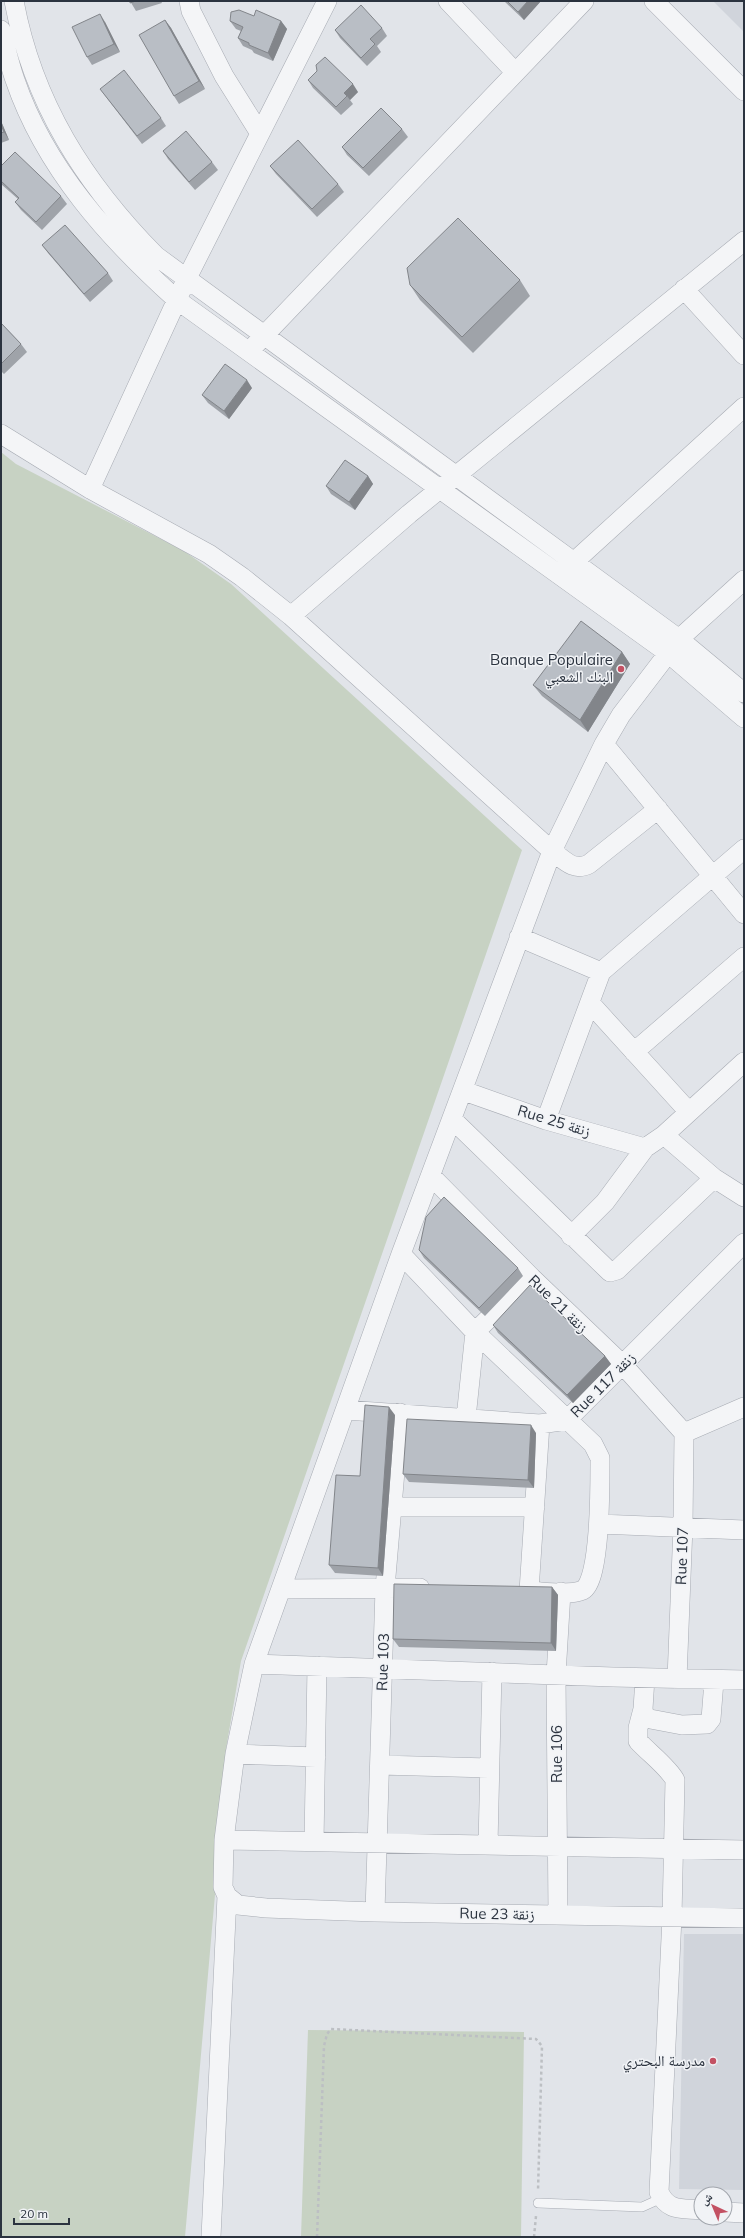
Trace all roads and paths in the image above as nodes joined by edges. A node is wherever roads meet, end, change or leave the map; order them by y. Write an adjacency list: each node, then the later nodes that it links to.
1 (14, 1): 8 (street)
2 (188, 1): 14 (street)
3 (327, 1): 14 (street)
4 (448, 1): 9 (street)
5 (584, 1): 9 (street)
6 (654, 1): 11 (street)
7 (1, 30): 10 (street)
8 (34, 72): 10 (street); 12 (street)
9 (515, 72): 21 (street)
10 (8, 84): 13 (street)
11 (744, 91)
12 (51, 112): 13 (street); 15 (street)
13 (33, 120): 16 (street)
14 (259, 132): 18 (street)
15 (106, 201): 16 (street); 18 (street)
16 (91, 213): 20 (street)
17 (744, 241): 19 (street)
18 (186, 280): 20 (street); 21 (street)
19 (684, 289): 23 (street); 26 (street)
20 (177, 300): 22 (street); 27 (street)
21 (263, 336): 22 (street); 26 (street)
22 (249, 352): 28 (street)
23 (744, 355)
24 (744, 407): 29 (street)
25 (1, 434): 27 (street)
26 (455, 476): 28 (street); 29 (street)
27 (90, 489): 32 (street)
28 (440, 489): 30 (street); 32 (street)
29 (574, 562): 30 (street); 33 (street)
30 (560, 575): 33 (street)
31 (744, 580): 33 (street)
32 (291, 616): 39 (street)
33 (674, 646): 34 (street); 35 (street); 36 (street)
34 (744, 694)
35 (744, 718)
36 (604, 744): 37 (street); 39 (street)
37 (658, 809): 39 (street); 40 (street)
38 (744, 849): 40 (street)
39 (552, 851): 42 (street)
40 (712, 877): 41 (street); 44 (street)
41 (744, 914)
42 (519, 937): 44 (street); 48 (street)
43 (744, 957): 46 (street)
44 (601, 972): 45 (street)
45 (590, 1003): 46 (street); 51 (street)
46 (634, 1052): 49 (street)
47 (744, 1062): 49 (street)
48 (464, 1091): 50 (street); 51 (street, Rue 25 زنقة)
49 (689, 1112): 52 (street)
50 (452, 1119): 54 (street); 57 (street)
51 (546, 1120): 53 (street, Rue 25 زنقة)
52 (664, 1135): 53 (street); 55 (street)
53 (645, 1148): 57 (street)
54 (430, 1176): 59 (street); 60 (street, Rue 21 زنقة)
55 (714, 1178): 56 (street); 57 (street)
56 (744, 1197)
57 (571, 1236)
58 (744, 1243): 62 (street, Rue 117 زنقة)
59 (401, 1254): 61 (street); 64 (street)
60 (531, 1277): 61 (street); 62 (street, Rue 21 زنقة)
61 (474, 1332): 66 (street); 67 (street)
62 (623, 1366): 67 (street, Rue 117 زنقة); 69 (street, Rue 21 زنقة)
63 (744, 1407): 69 (street)
64 (346, 1410): 65 (street, Rue 117 زنقة); 77 (street)
65 (400, 1413): 66 (street, Rue 117 زنقة); 70 (street, Rue 103)
66 (466, 1418): 68 (street, Rue 117 زنقة)
67 (567, 1420): 68 (street, Rue 117 زنقة); 72 (street)
68 (540, 1424): 71 (street)
69 (684, 1433): 73 (street, Rue 107)
70 (391, 1507): 71 (street); 75 (street, Rue 103)
71 (535, 1507): 78 (street)
72 (599, 1524): 73 (street); 78 (street)
73 (683, 1526): 74 (street); 85 (street, Rue 107)
74 (744, 1530)
75 (384, 1588): 76 (street); 77 (street); 81 (street, Rue 103)
76 (438, 1589)
77 (282, 1590): 79 (street)
78 (560, 1592): 83 (street, Rue 106)
79 (254, 1664): 80 (street); 89 (street)
80 (318, 1666): 81 (street); 90 (street)
81 (382, 1668): 82 (street); 91 (street, Rue 103)
82 (492, 1672): 83 (street); 92 (street)
83 (556, 1675): 84 (street); 97 (street, Rue 106)
84 (646, 1678): 85 (street); 88 (street)
85 (677, 1679): 87 (street)
86 (744, 1680): 87 (street)
87 (714, 1681): 88 (street)
88 (642, 1710): 98 (street)
89 (235, 1754): 90 (street); 93 (street)
90 (316, 1757): 94 (street)
91 (380, 1765): 92 (street); 95 (street, Rue 103)
92 (489, 1768): 96 (street)
93 (224, 1840): 94 (street); 100 (street)
94 (314, 1842): 95 (street)
95 (377, 1843): 96 (street); 101 (street, Rue 103)
96 (488, 1845): 97 (street)
97 (558, 1847): 98 (street); 102 (street, Rue 106)
98 (672, 1847): 99 (street); 103 (street)
99 (744, 1850)
100 (227, 1896): 101 (street, Rue 23 زنقة); 110 (street)
101 (375, 1912): 102 (street, Rue 23 زنقة)
102 (558, 1916): 103 (street, Rue 23 زنقة)
103 (672, 1917): 104 (street, Rue 23 زنقة); 105 (street)
104 (744, 1918)
105 (662, 2198): 106 (lane); 107 (street)
106 (538, 2203): 111 (path); 112 (path)
107 (693, 2209)
108 (733, 2213): 109 (street)
109 (744, 2214)
110 (211, 2237)
111 (317, 2237)
112 (534, 2237)

